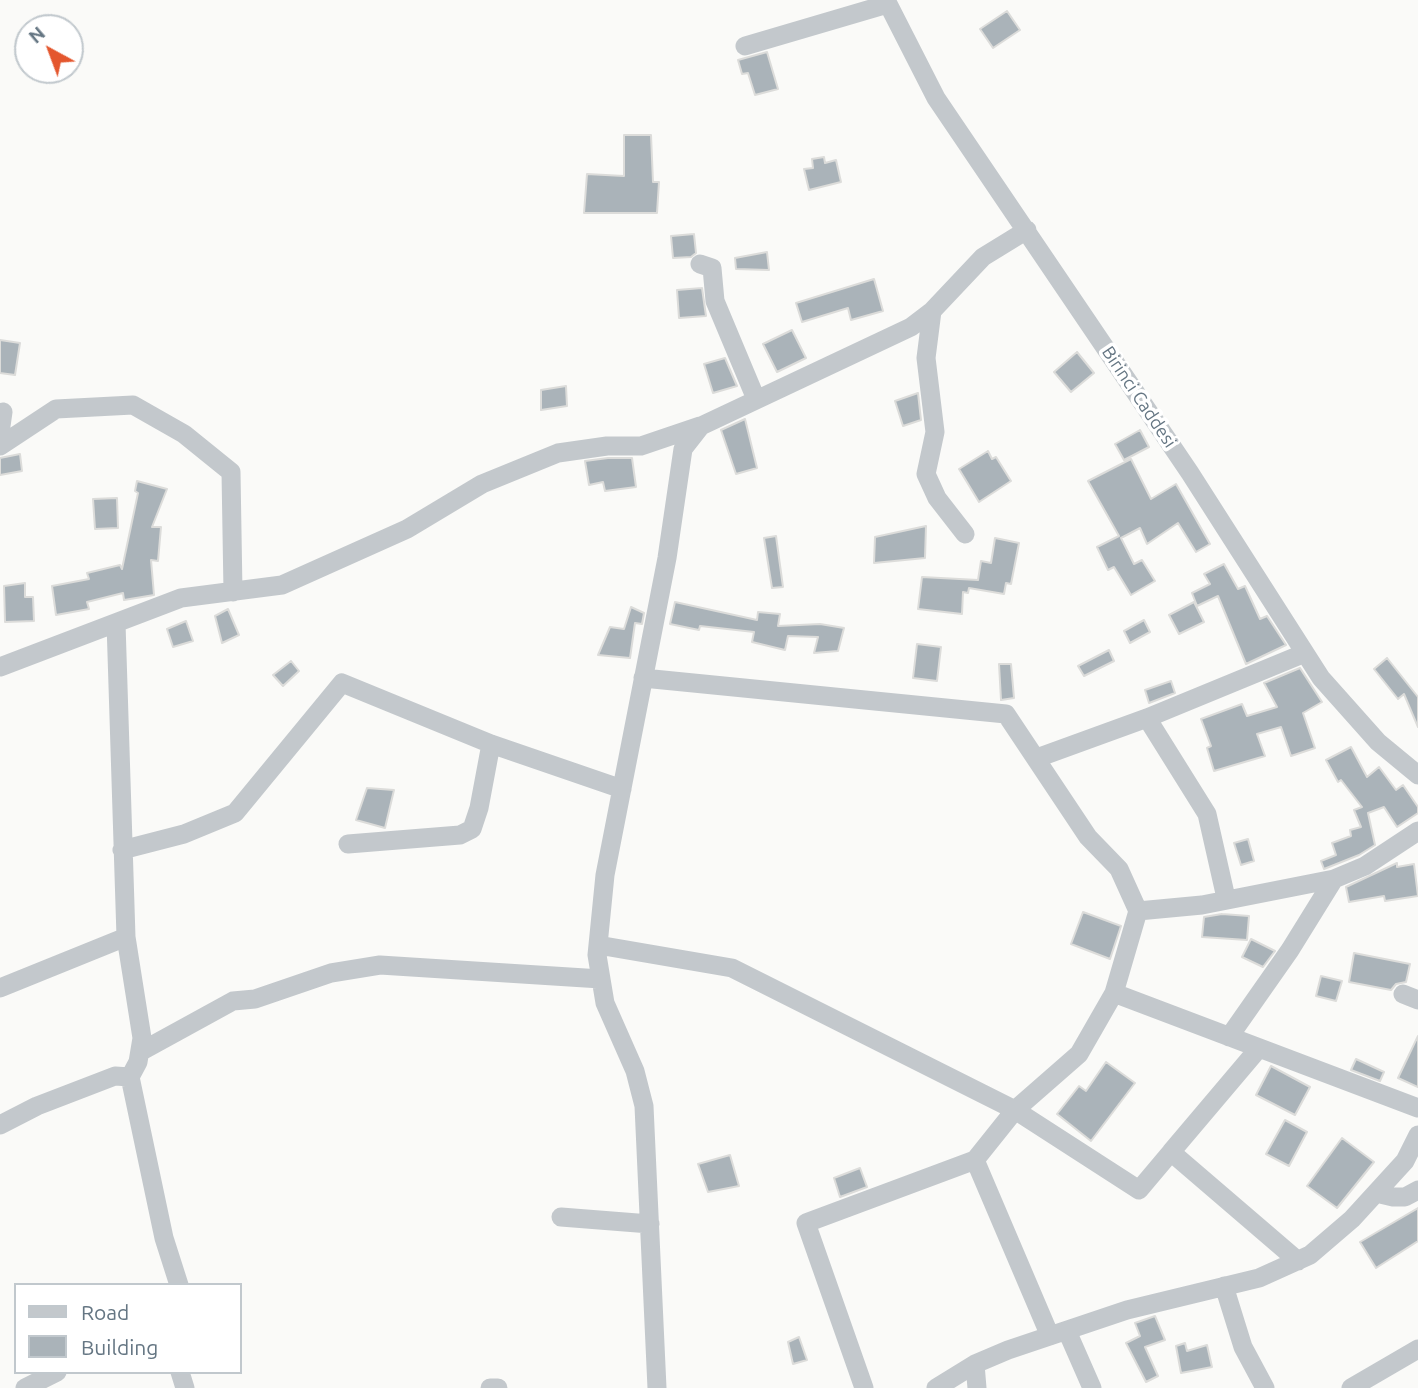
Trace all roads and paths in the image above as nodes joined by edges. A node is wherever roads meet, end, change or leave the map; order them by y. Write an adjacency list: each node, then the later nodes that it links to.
1 (887, 2): 2 (street); 3 (street, Birinci Caddesi)
2 (745, 46)
3 (1027, 230): 5 (street); 14 (street, Birinci Caddesi)
4 (700, 264): 6 (street)
5 (932, 311): 6 (street); 11 (street)
6 (756, 400): 8 (street)
7 (3, 412): 9 (street)
8 (701, 426): 12 (street); 16 (street)
9 (0, 433)
10 (0, 446): 12 (street)
11 (965, 534)
12 (233, 592): 13 (street)
13 (116, 623): 15 (street); 24 (street)
14 (1305, 653): 17 (street); 20 (street, Birinci Caddesi)
15 (0, 667)
16 (643, 678): 19 (street); 21 (street)
17 (1147, 718): 19 (street); 26 (street)
18 (491, 744): 21 (street); 23 (street); 24 (street)
19 (1037, 758): 27 (street)
20 (1418, 775)
21 (622, 789): 29 (street)
22 (1418, 831): 25 (street)
23 (348, 844)
24 (122, 850): 28 (street)
25 (1334, 879): 26 (street); 33 (street)
26 (1226, 898): 27 (street)
27 (1138, 911): 32 (street)
28 (126, 937): 31 (street); 35 (street)
29 (598, 945): 30 (street); 38 (street)
30 (601, 979): 35 (street); 46 (street)
31 (0, 988)
32 (1114, 993): 33 (street); 38 (street)
33 (1229, 1037): 34 (street)
34 (1259, 1048): 37 (street); 41 (street)
35 (140, 1052): 36 (street)
36 (130, 1077): 39 (street); 48 (street)
37 (1418, 1108)
38 (1015, 1110): 41 (street); 42 (street)
39 (0, 1125)
40 (1418, 1135): 44 (street)
41 (1171, 1153): 47 (street)
42 (975, 1160): 50 (street); 58 (street)
43 (1418, 1191): 44 (street)
44 (1376, 1193): 47 (street)
45 (561, 1217): 46 (street)
46 (650, 1224): 57 (street)
47 (1298, 1261): 49 (street)
48 (177, 1283)
49 (1224, 1286): 50 (street); 62 (street)
50 (1058, 1333): 52 (street); 61 (street)
51 (1418, 1349): 63 (street)
52 (975, 1364): 59 (street); 60 (street)
53 (53, 1374): 54 (street)
54 (25, 1388)
55 (490, 1388): 56 (street)
56 (498, 1388)
57 (657, 1388)
58 (864, 1388)
59 (936, 1388)
60 (977, 1388)
61 (1092, 1388)
62 (1265, 1388)
63 (1351, 1388)

